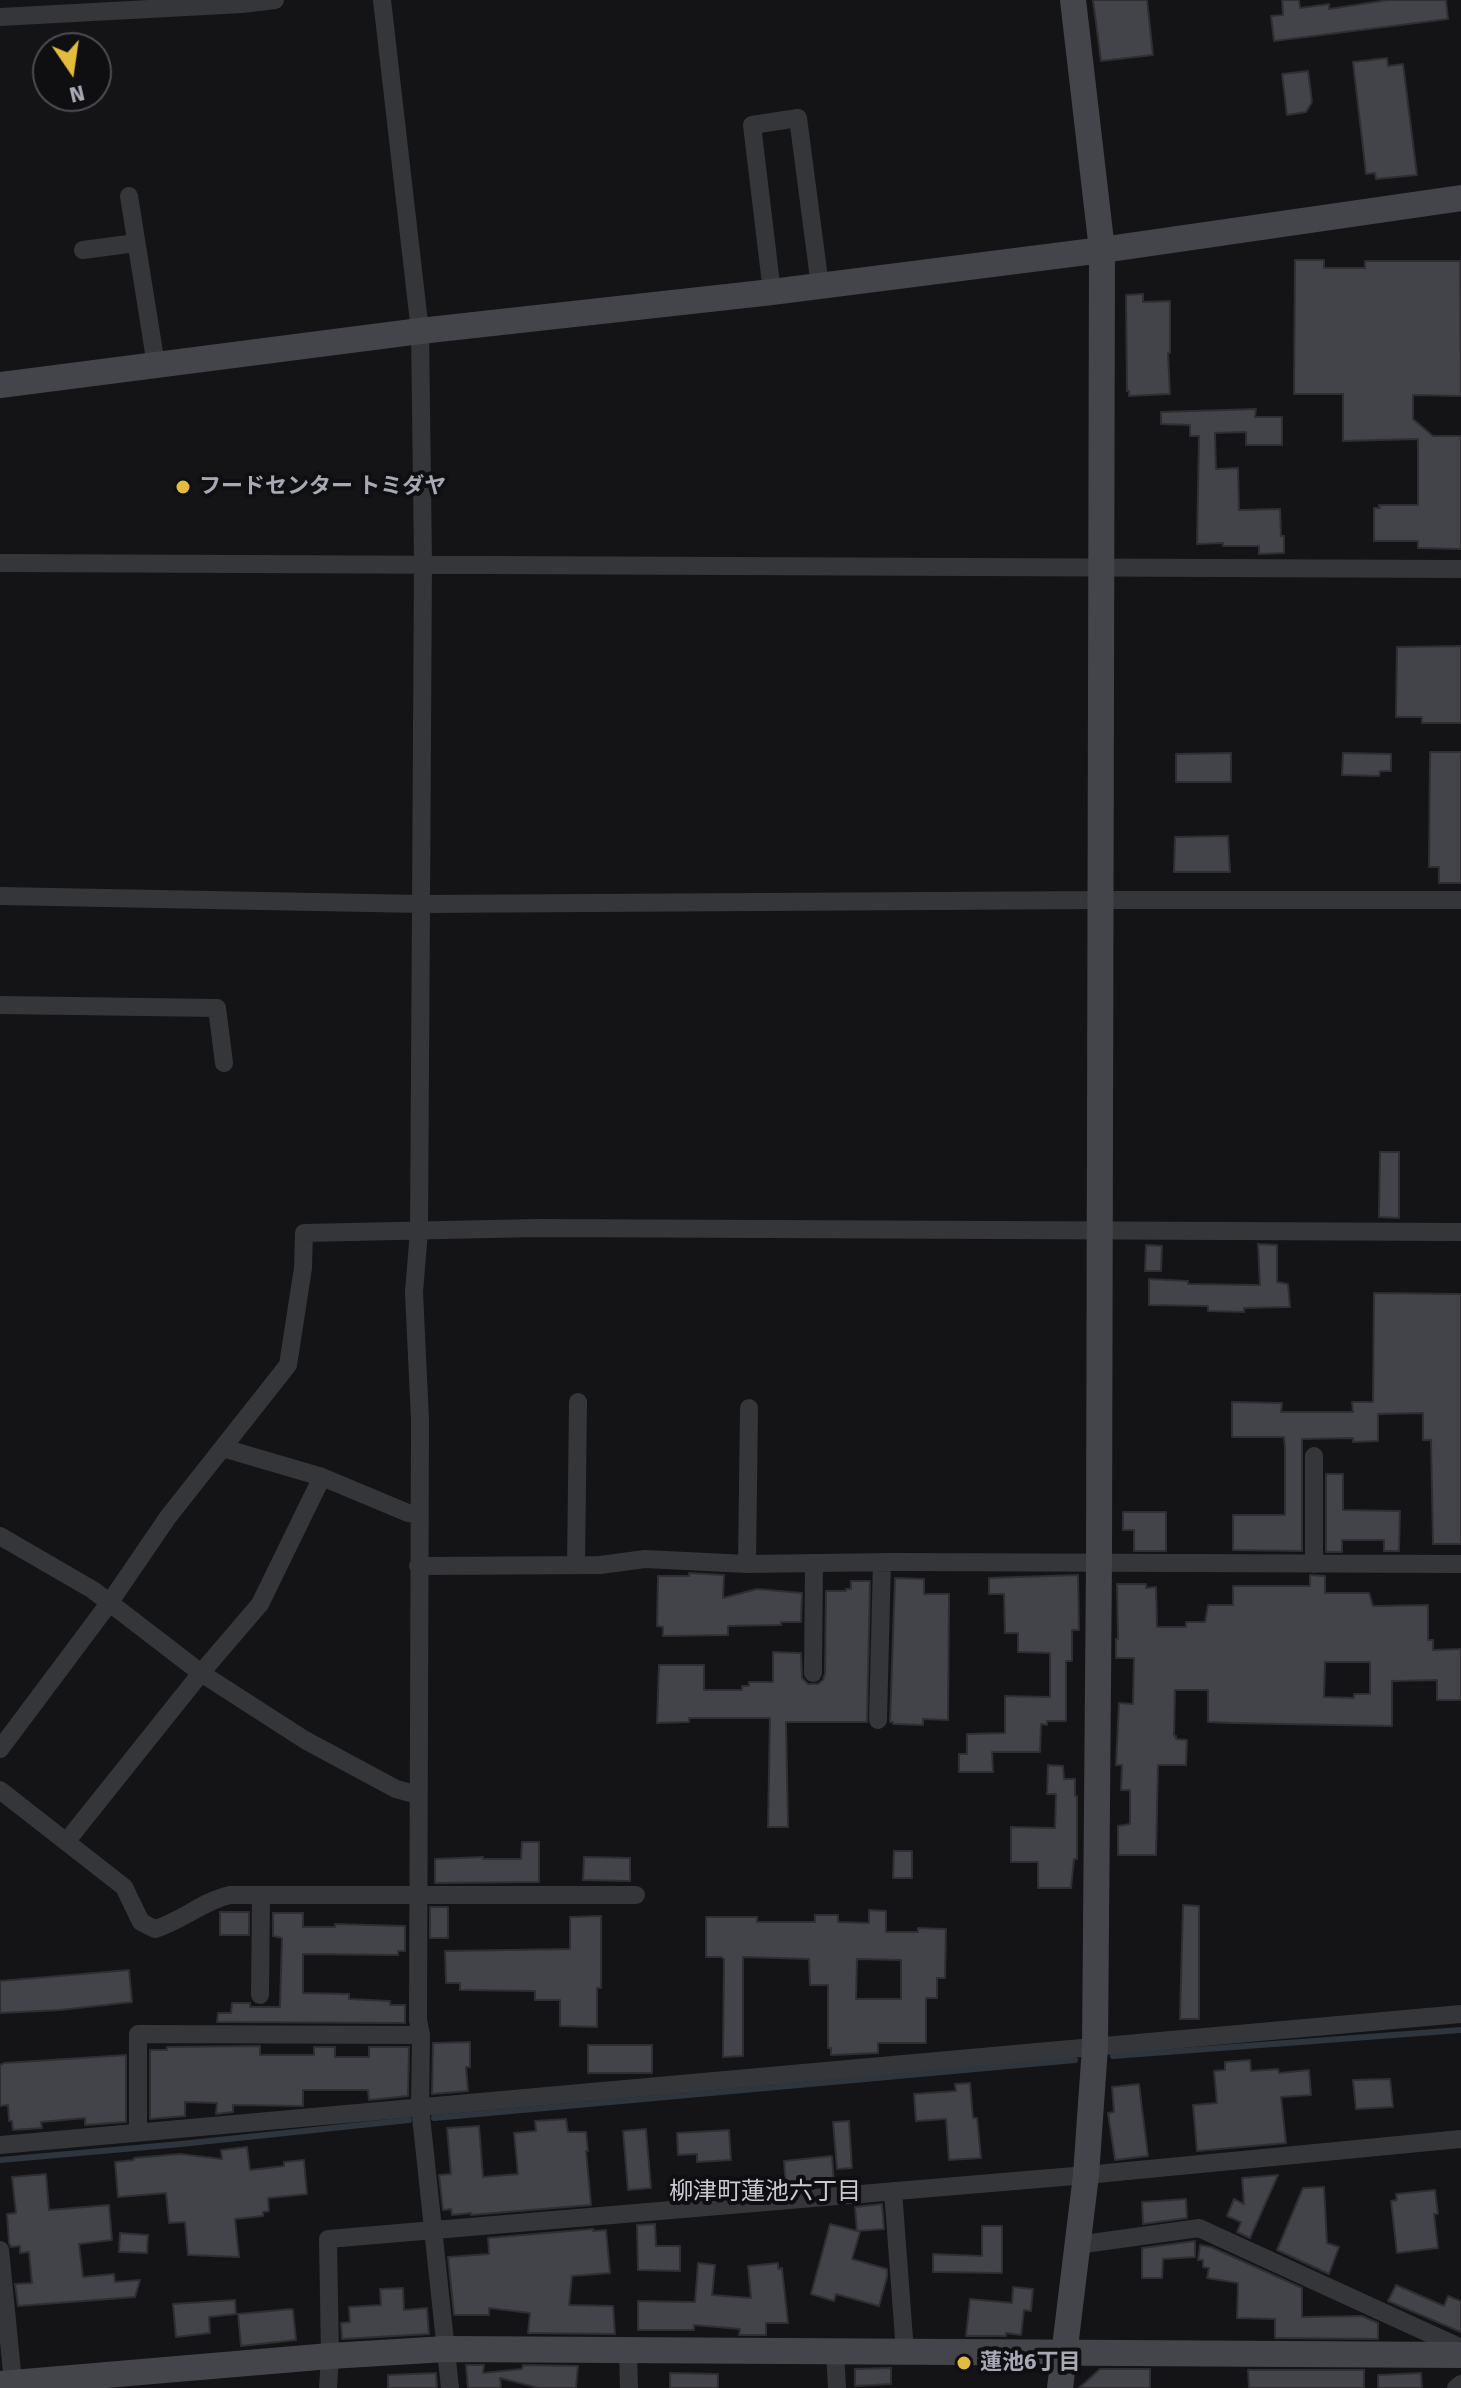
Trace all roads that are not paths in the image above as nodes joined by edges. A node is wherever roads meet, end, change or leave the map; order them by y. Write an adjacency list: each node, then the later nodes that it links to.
1 (275, 0): 4 (street)
2 (382, 0): 13 (street)
3 (1073, 0): 10 (street)
4 (242, 2): 5 (street)
5 (0, 17)
6 (129, 196): 8 (street)
7 (1461, 198): 10 (street)
8 (136, 243): 9 (street); 14 (street)
9 (83, 250)
10 (1102, 250): 11 (street); 18 (street)
11 (820, 286): 12 (street); 12 (street)
12 (772, 292): 13 (street)
13 (420, 331): 14 (street); 17 (street)
14 (156, 365): 15 (street)
15 (0, 385)
16 (0, 563): 17 (street)
17 (423, 563): 18 (street); 23 (street)
18 (1101, 568): 19 (street); 21 (street)
19 (1461, 569)
20 (0, 896): 23 (street)
21 (1102, 900): 22 (street); 23 (street); 27 (street)
22 (1461, 900)
23 (421, 904): 26 (street)
24 (0, 1005): 25 (street)
25 (224, 1063)
26 (419, 1231): 27 (street); 31 (street); 34 (street)
27 (1101, 1232): 28 (street); 37 (street)
28 (1461, 1232)
29 (578, 1402): 42 (street)
30 (749, 1408): 38 (street)
31 (223, 1448): 33 (street); 44 (street)
32 (1314, 1456): 40 (street)
33 (322, 1477): 34 (street); 45 (street)
34 (419, 1515): 43 (street)
35 (0, 1536): 44 (street)
36 (882, 1562): 37 (street); 39 (street); 47 (street)
37 (1099, 1563): 40 (street); 58 (street)
38 (747, 1564): 39 (street); 42 (street)
39 (814, 1564): 46 (street)
40 (1314, 1564): 41 (street)
41 (1461, 1564)
42 (576, 1565): 43 (street)
43 (418, 1566): 50 (street)
44 (110, 1602): 45 (street); 48 (street)
45 (201, 1673): 50 (street); 51 (street)
46 (813, 1673)
47 (878, 1720)
48 (3, 1737)
49 (0, 1790): 51 (street)
50 (418, 1795): 53 (street)
51 (66, 1842): 52 (street)
52 (261, 1895): 53 (street); 55 (street)
53 (418, 1895): 54 (street); 57 (street)
54 (636, 1895)
55 (260, 1995)
56 (1461, 2014): 58 (street)
57 (421, 2035): 59 (street); 60 (street)
58 (1095, 2047): 59 (street); 63 (street)
59 (420, 2107): 60 (street); 65 (street)
60 (138, 2131): 62 (street)
61 (1461, 2139): 63 (street)
62 (0, 2145)
63 (1086, 2175): 64 (street); 66 (street)
64 (893, 2191): 65 (street); 72 (street)
65 (432, 2231): 69 (street); 75 (street)
66 (1077, 2245): 68 (street); 73 (street)
67 (0, 2250): 76 (street)
68 (1461, 2348)
69 (446, 2349): 70 (street); 75 (street); 79 (street)
70 (628, 2350): 71 (street); 80 (street)
71 (835, 2351): 72 (street); 81 (street)
72 (905, 2352): 73 (street)
73 (1064, 2353): 74 (street); 82 (street)
74 (1461, 2355)
75 (330, 2356): 76 (street); 78 (street)
76 (6, 2383)
77 (1461, 2384): 83 (street)
78 (328, 2388)
79 (450, 2388)
80 (629, 2388)
81 (837, 2388)
82 (1060, 2388)
83 (1456, 2388)

